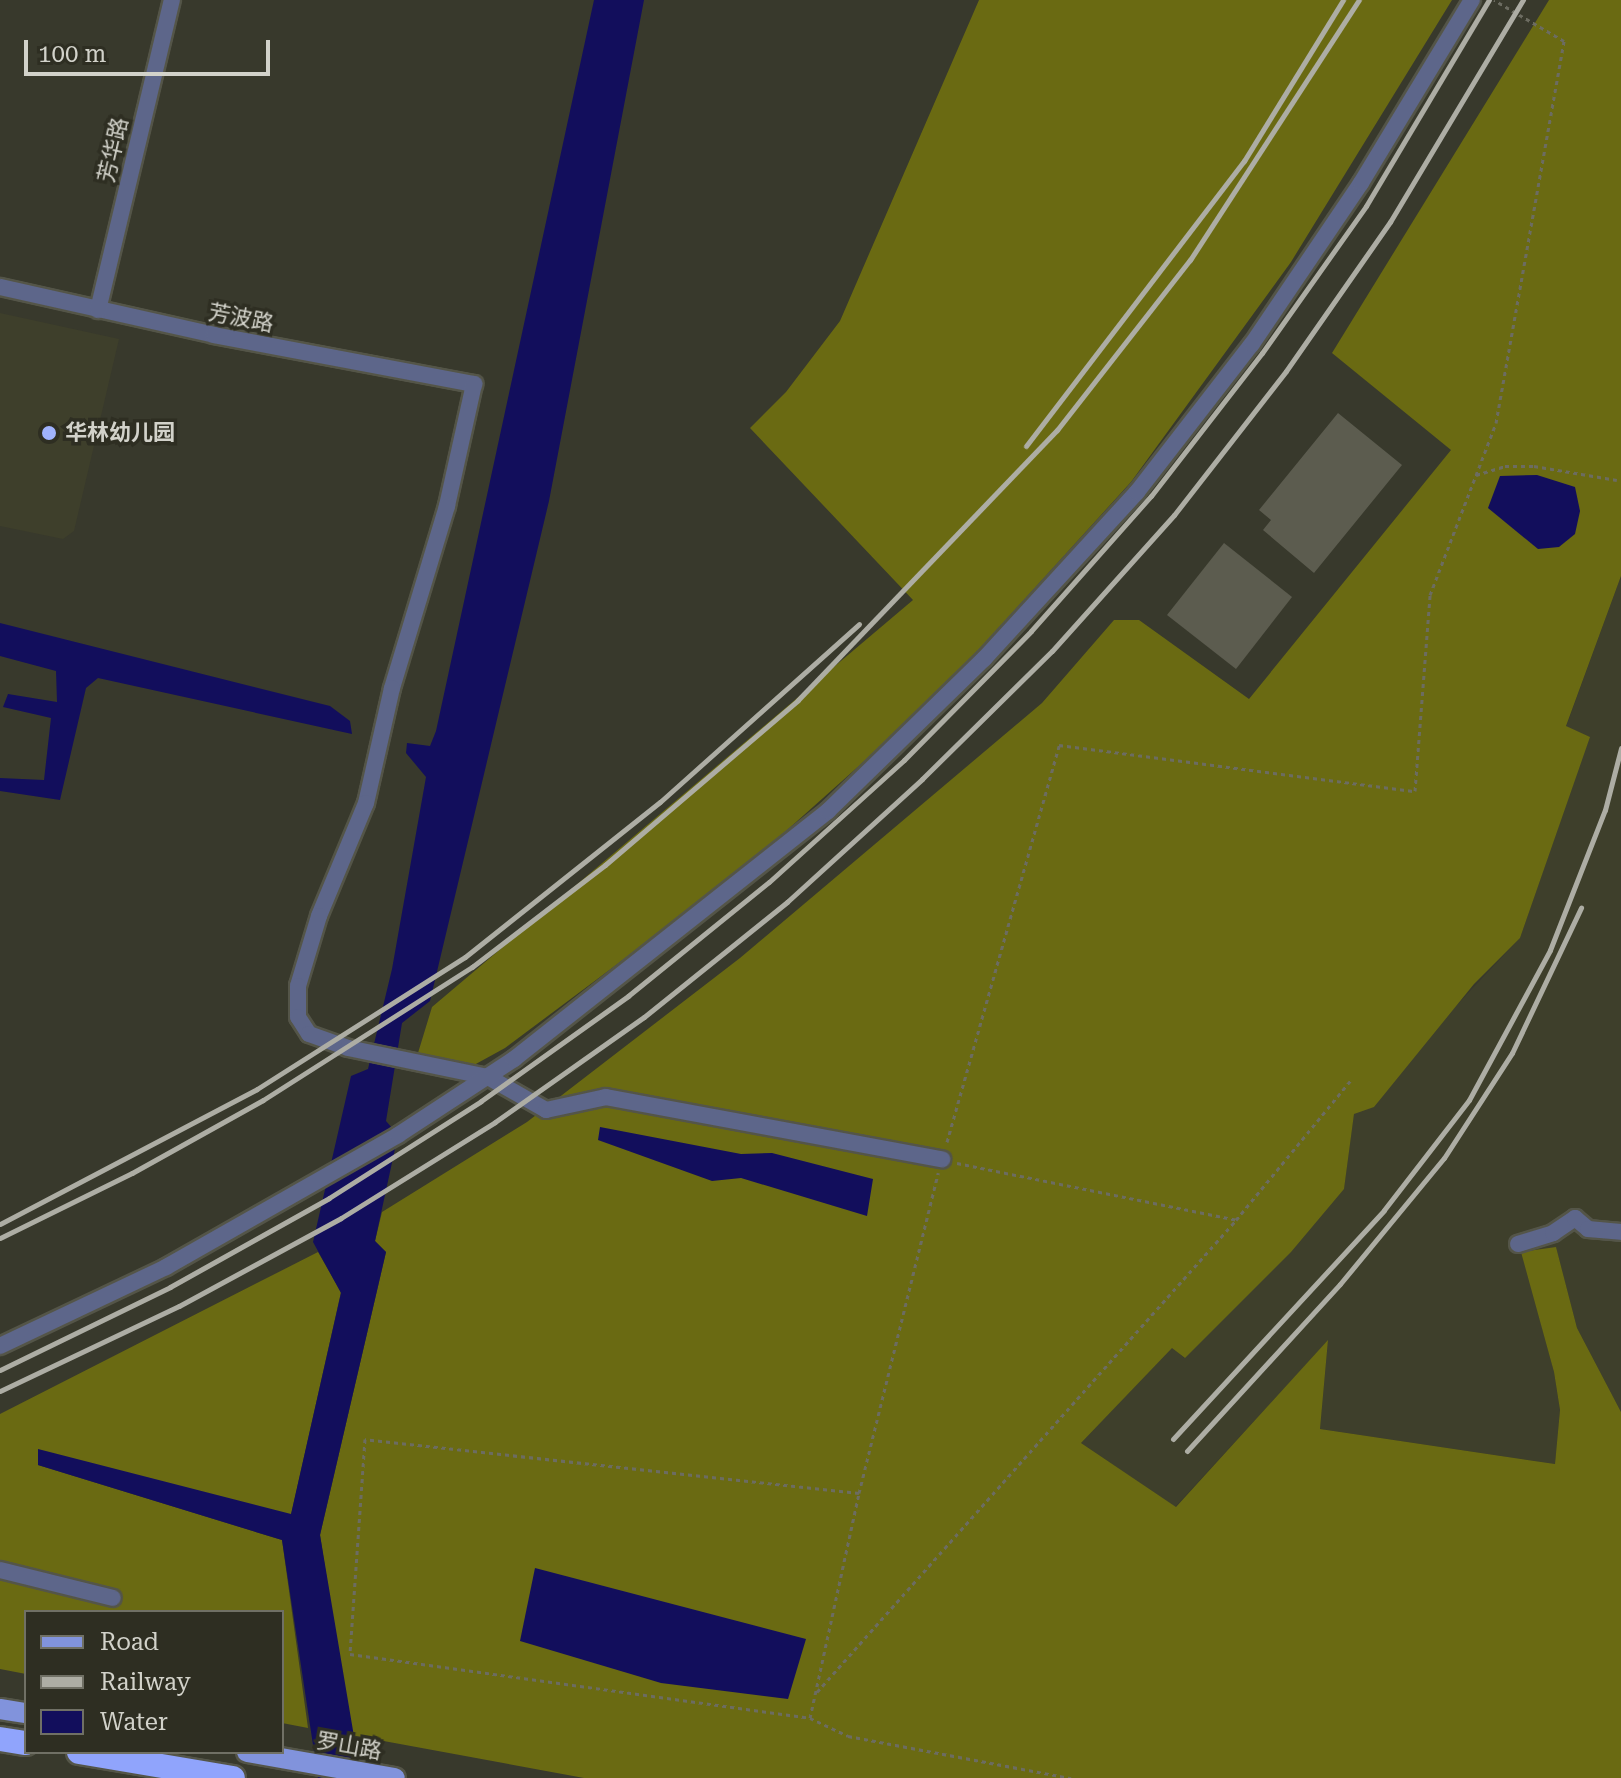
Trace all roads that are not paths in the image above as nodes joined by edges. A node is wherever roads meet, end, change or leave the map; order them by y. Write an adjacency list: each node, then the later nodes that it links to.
1 (172, 0): 4 (street, 芳华路)
2 (1472, 0): 5 (street)
3 (0, 287): 4 (street, 芳波路)
4 (98, 310): 5 (street, 芳波路)
5 (488, 1077): 6 (street); 9 (street)
6 (942, 1159)
7 (1621, 1232): 8 (street)
8 (1518, 1244)
9 (0, 1346)
10 (0, 1570): 11 (street)
11 (113, 1598)
12 (0, 1709): 13 (main road)
13 (24, 1713)
14 (0, 1739): 15 (highway)
15 (24, 1743)
16 (91, 1754): 18 (highway)
17 (259, 1754): 19 (main road, 罗山路)
18 (233, 1778)
19 (395, 1778)

